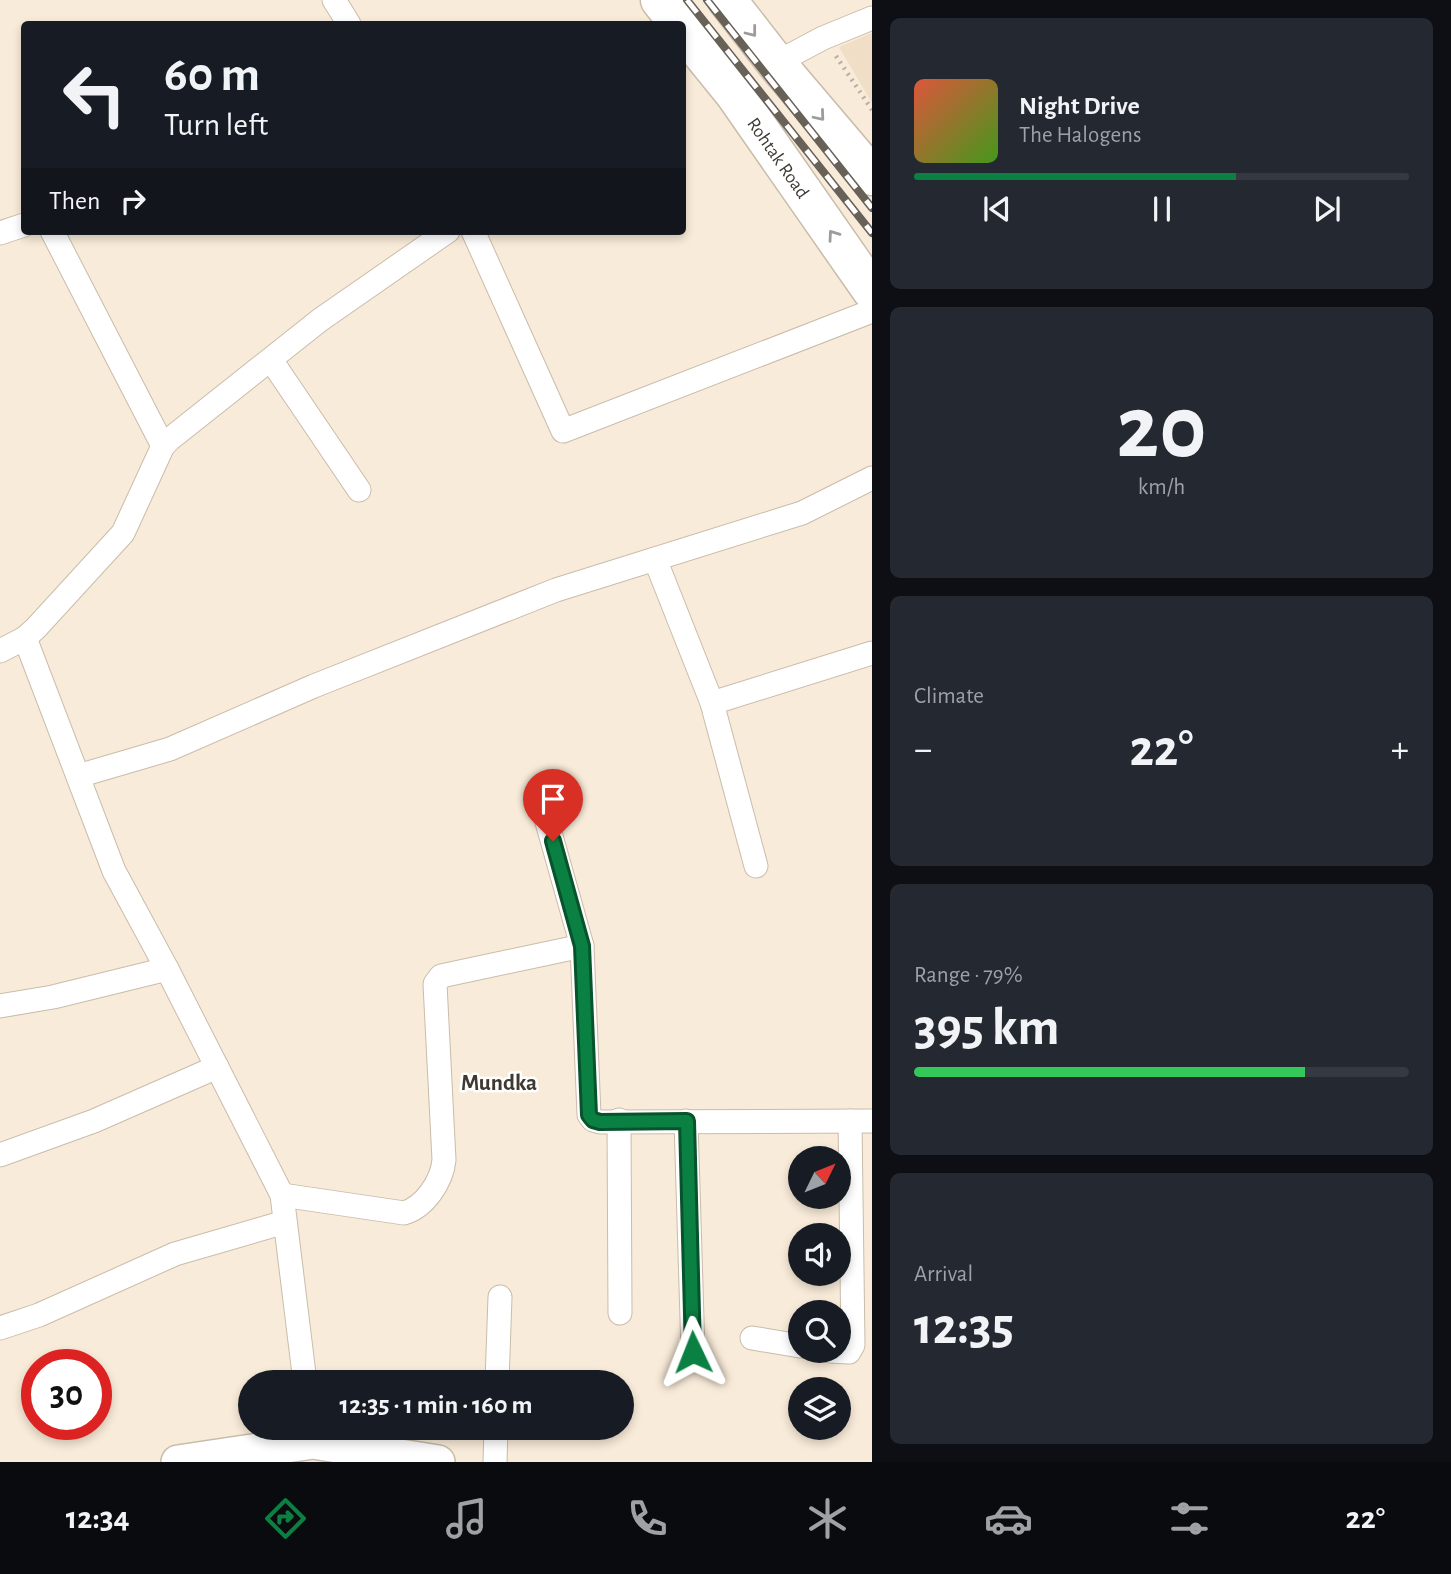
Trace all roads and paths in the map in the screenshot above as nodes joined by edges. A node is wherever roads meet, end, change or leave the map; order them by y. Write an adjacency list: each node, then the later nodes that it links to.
1 (334, 0): 5 (street)
2 (660, 0): 6 (highway, Rohtak Road)
3 (727, 0): 9 (highway, one-way to 9)
4 (872, 18): 7 (street)
5 (347, 21)
6 (673, 21)
7 (823, 38): 9 (street); 10 (path)
8 (687, 44): 17 (highway, Rohtak Road, one-way to 8)
9 (776, 64): 11 (highway, one-way to 11)
10 (872, 110)
11 (872, 176)
12 (21, 226): 13 (street)
13 (0, 233)
14 (54, 235): 20 (street)
15 (442, 235): 19 (street)
16 (475, 235): 18 (street)
17 (872, 291)
18 (872, 311)
19 (271, 360): 20 (street); 22 (street)
20 (163, 446): 24 (street)
21 (872, 478): 23 (street)
22 (359, 490)
23 (655, 559): 27 (street); 28 (street)
24 (25, 638): 25 (street); 28 (street)
25 (0, 651)
26 (872, 653): 27 (street)
27 (712, 703): 30 (street)
28 (78, 776): 32 (street)
29 (545, 815): 31 (street)
30 (756, 866)
31 (582, 946): 35 (street); 39 (street)
32 (167, 969): 33 (street); 34 (street)
33 (0, 1006)
34 (217, 1067): 38 (street); 39 (street)
35 (619, 1121): 36 (street); 42 (street)
36 (687, 1121): 37 (street); 47 (street)
37 (861, 1121): 46 (street)
38 (2, 1149)
39 (282, 1195): 40 (street)
40 (285, 1222): 43 (street); 48 (street)
41 (500, 1297): 49 (street)
42 (620, 1313)
43 (0, 1328)
44 (752, 1338): 45 (street)
45 (788, 1344)
46 (851, 1348)
47 (693, 1352)
48 (304, 1370)
49 (497, 1370)
50 (287, 1440): 53 (street)
51 (335, 1440): 54 (street)
52 (496, 1440): 55 (street)
53 (178, 1462)
54 (438, 1462)
55 (495, 1462)

